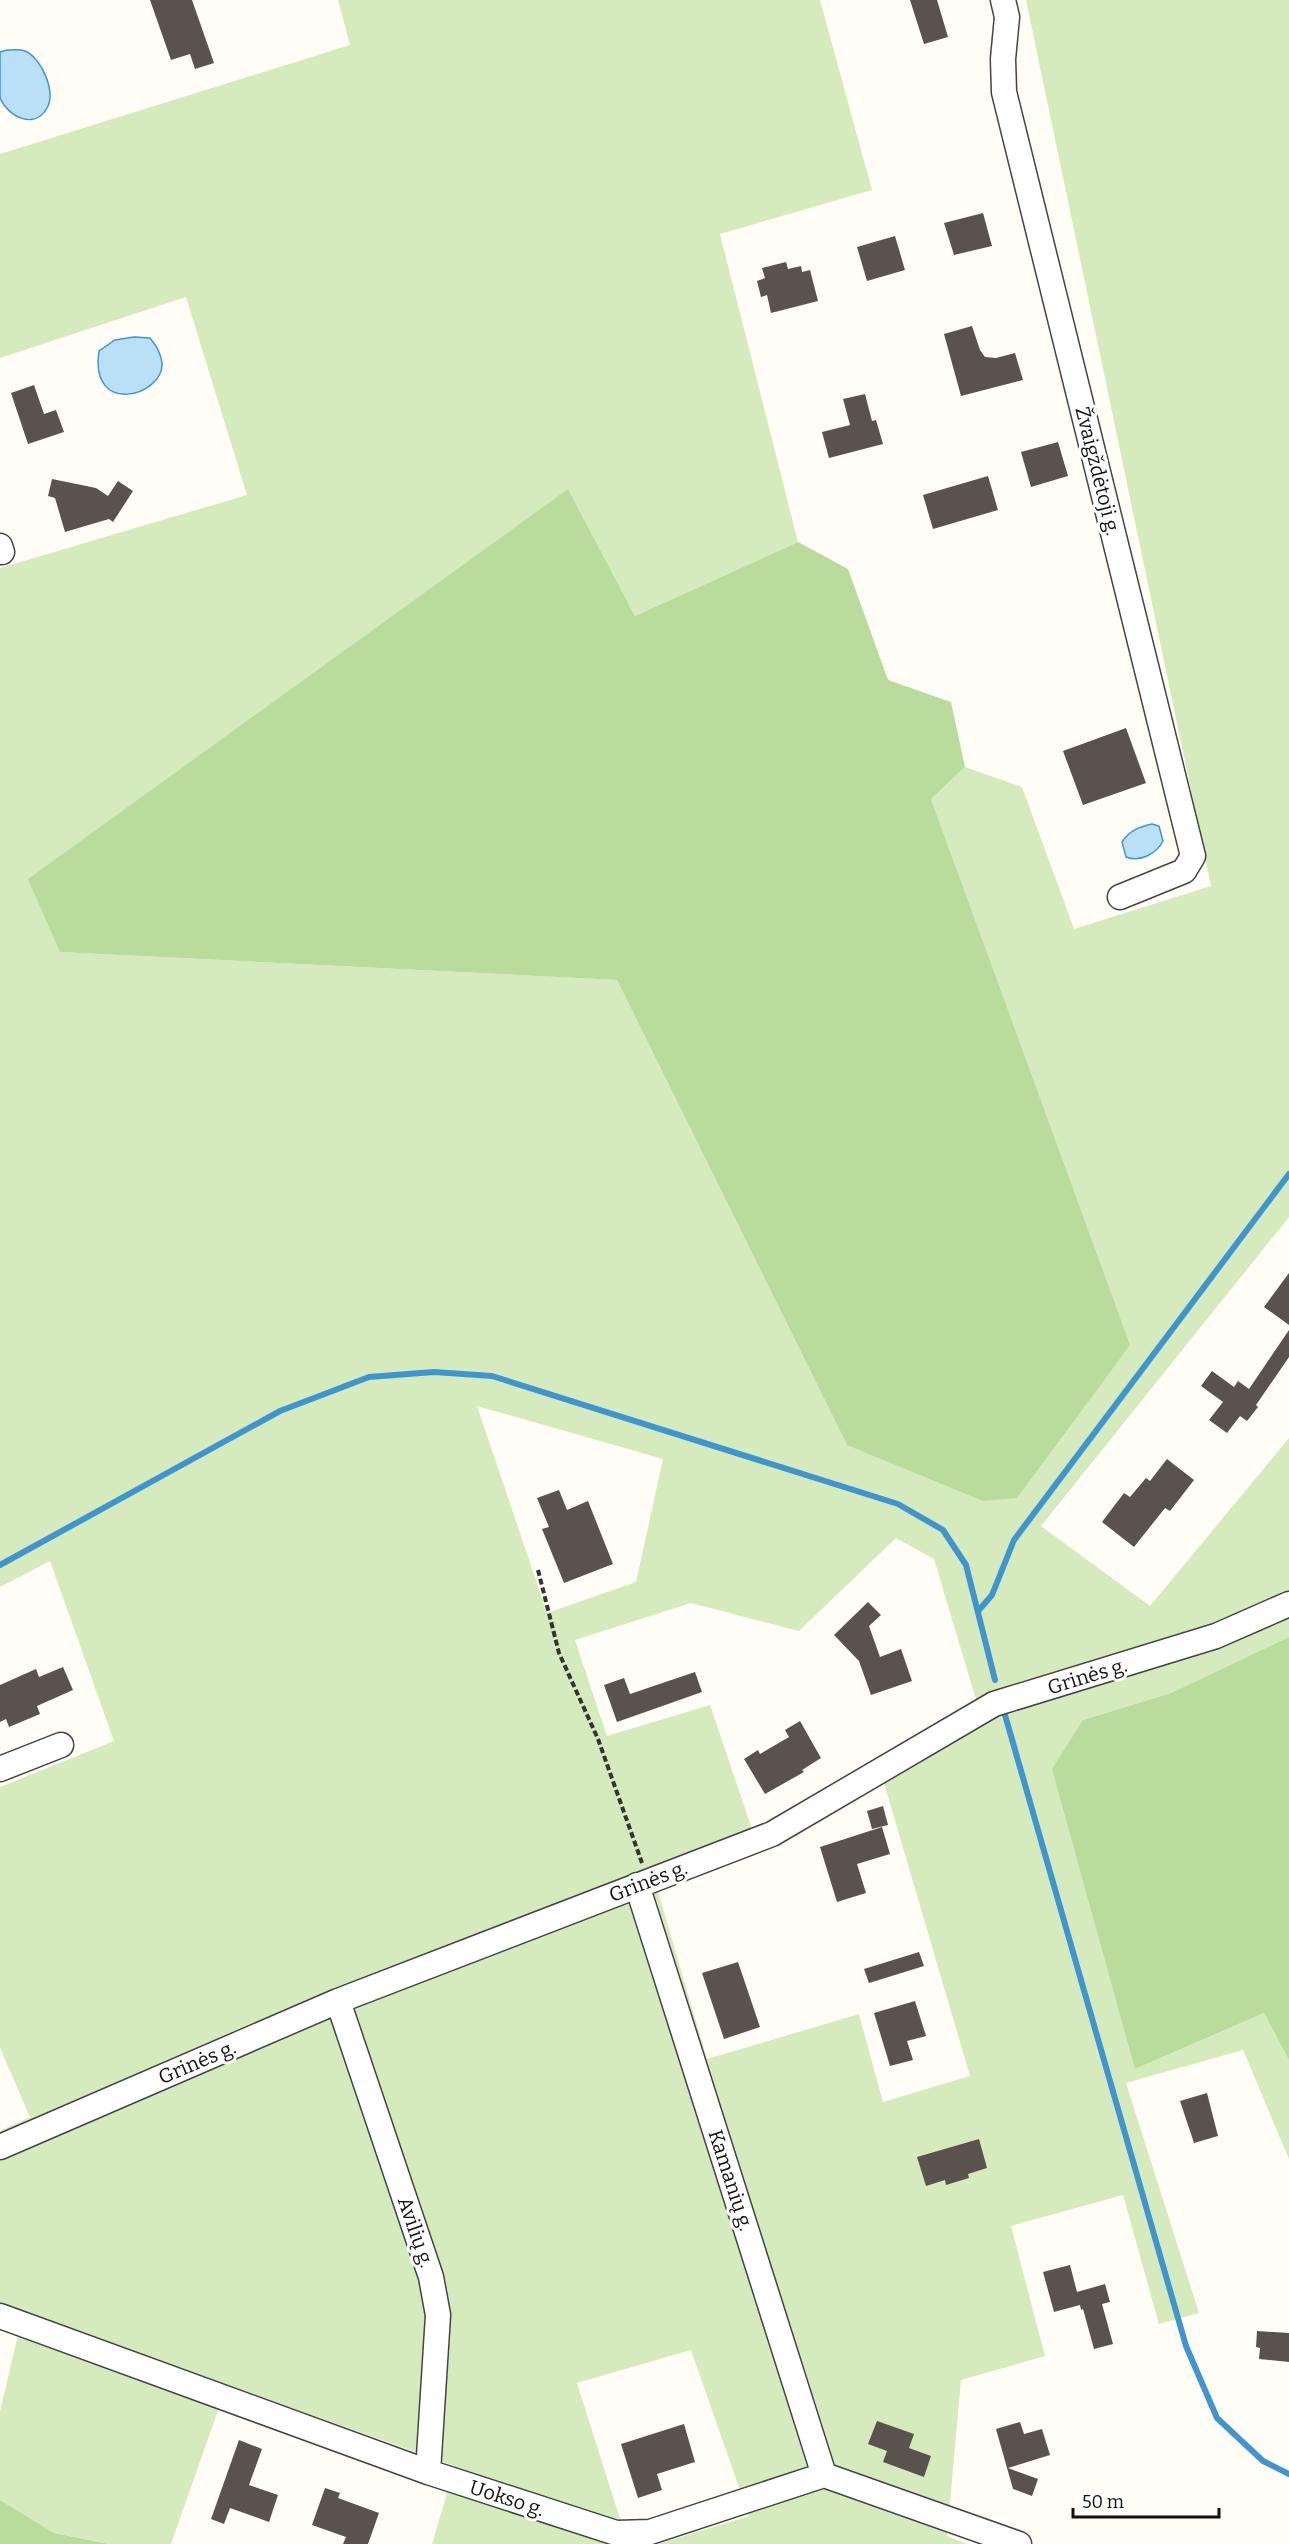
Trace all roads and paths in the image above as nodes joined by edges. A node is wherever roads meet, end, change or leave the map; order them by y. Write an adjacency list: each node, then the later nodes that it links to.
1 (1003, 0): 2 (street, Žvaigždėtoji g.)
2 (1120, 897)
3 (538, 1569): 7 (path)
4 (1289, 1604): 7 (street, Grinės g.)
5 (61, 1745): 6 (street)
6 (0, 1769)
7 (643, 1883): 8 (street, Grinės g.); 12 (street, Kamanių g.)
8 (338, 2001): 9 (street, Grinės g.); 11 (street, Avilių g.)
9 (0, 2147)
10 (0, 2316): 11 (street, Uokso g.)
11 (428, 2472): 12 (street, Uokso g.)
12 (824, 2475): 13 (street)
13 (1019, 2544)

